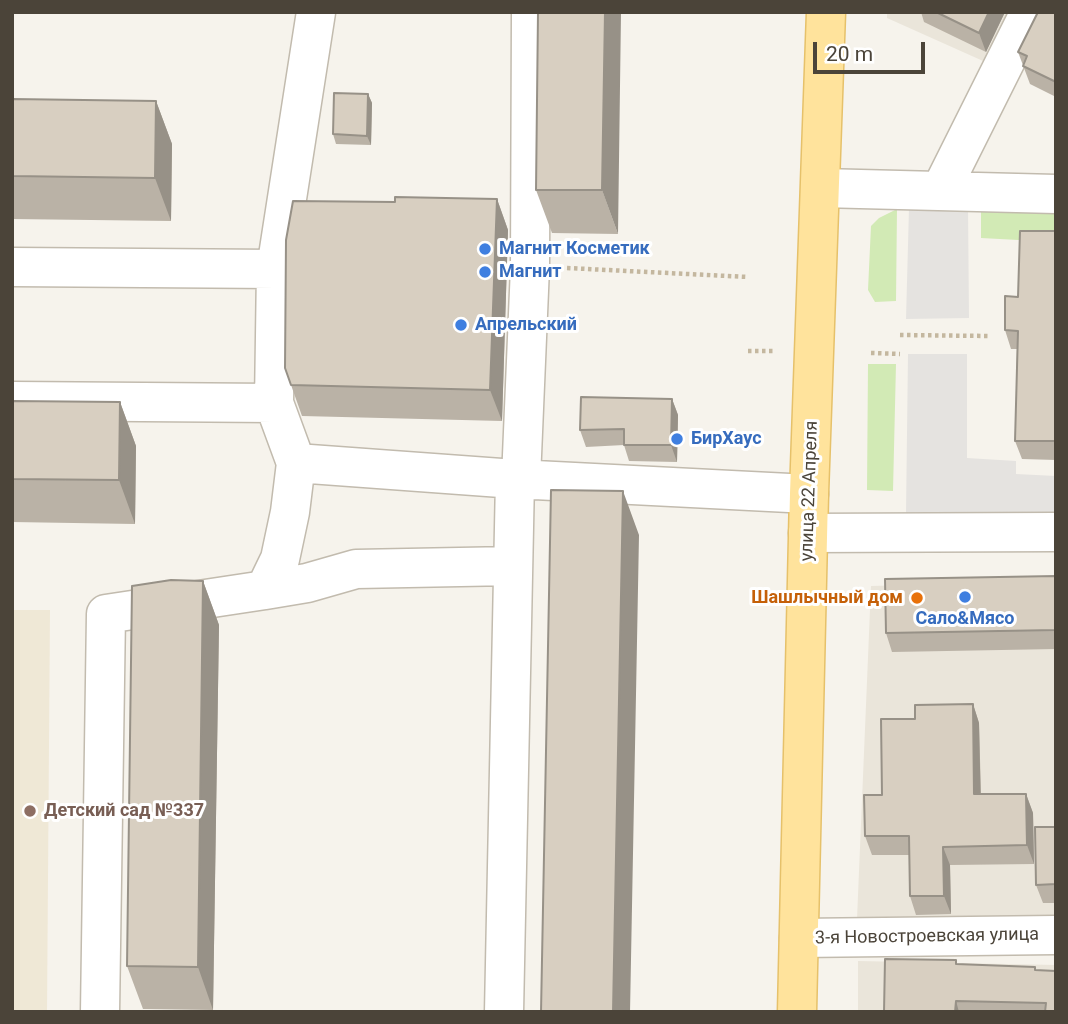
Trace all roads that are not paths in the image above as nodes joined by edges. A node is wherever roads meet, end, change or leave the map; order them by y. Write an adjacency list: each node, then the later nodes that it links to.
1 (316, 12): 9 (street)
2 (531, 12): 13 (street)
3 (825, 12): 5 (main road, улица 22 Апреля)
4 (1030, 12): 6 (street)
5 (821, 188): 6 (street); 14 (main road, улица 22 Апреля)
6 (941, 190): 7 (street)
7 (1056, 194)
8 (12, 267): 9 (street)
9 (276, 270): 11 (street)
10 (12, 401): 11 (street)
11 (274, 403): 12 (street)
12 (296, 463): 13 (street); 18 (street)
13 (518, 479): 14 (street); 17 (street)
14 (809, 494): 16 (main road, улица 22 Апреля)
15 (1056, 532): 16 (street)
16 (808, 533): 20 (main road, улица 22 Апреля)
17 (512, 566): 18 (street); 22 (street)
18 (265, 590): 21 (street)
19 (1056, 935): 20 (street, 3-я Новостроевская улица)
20 (799, 938): 23 (main road, улица 22 Апреля)
21 (100, 1012)
22 (504, 1012)
23 (797, 1012)

